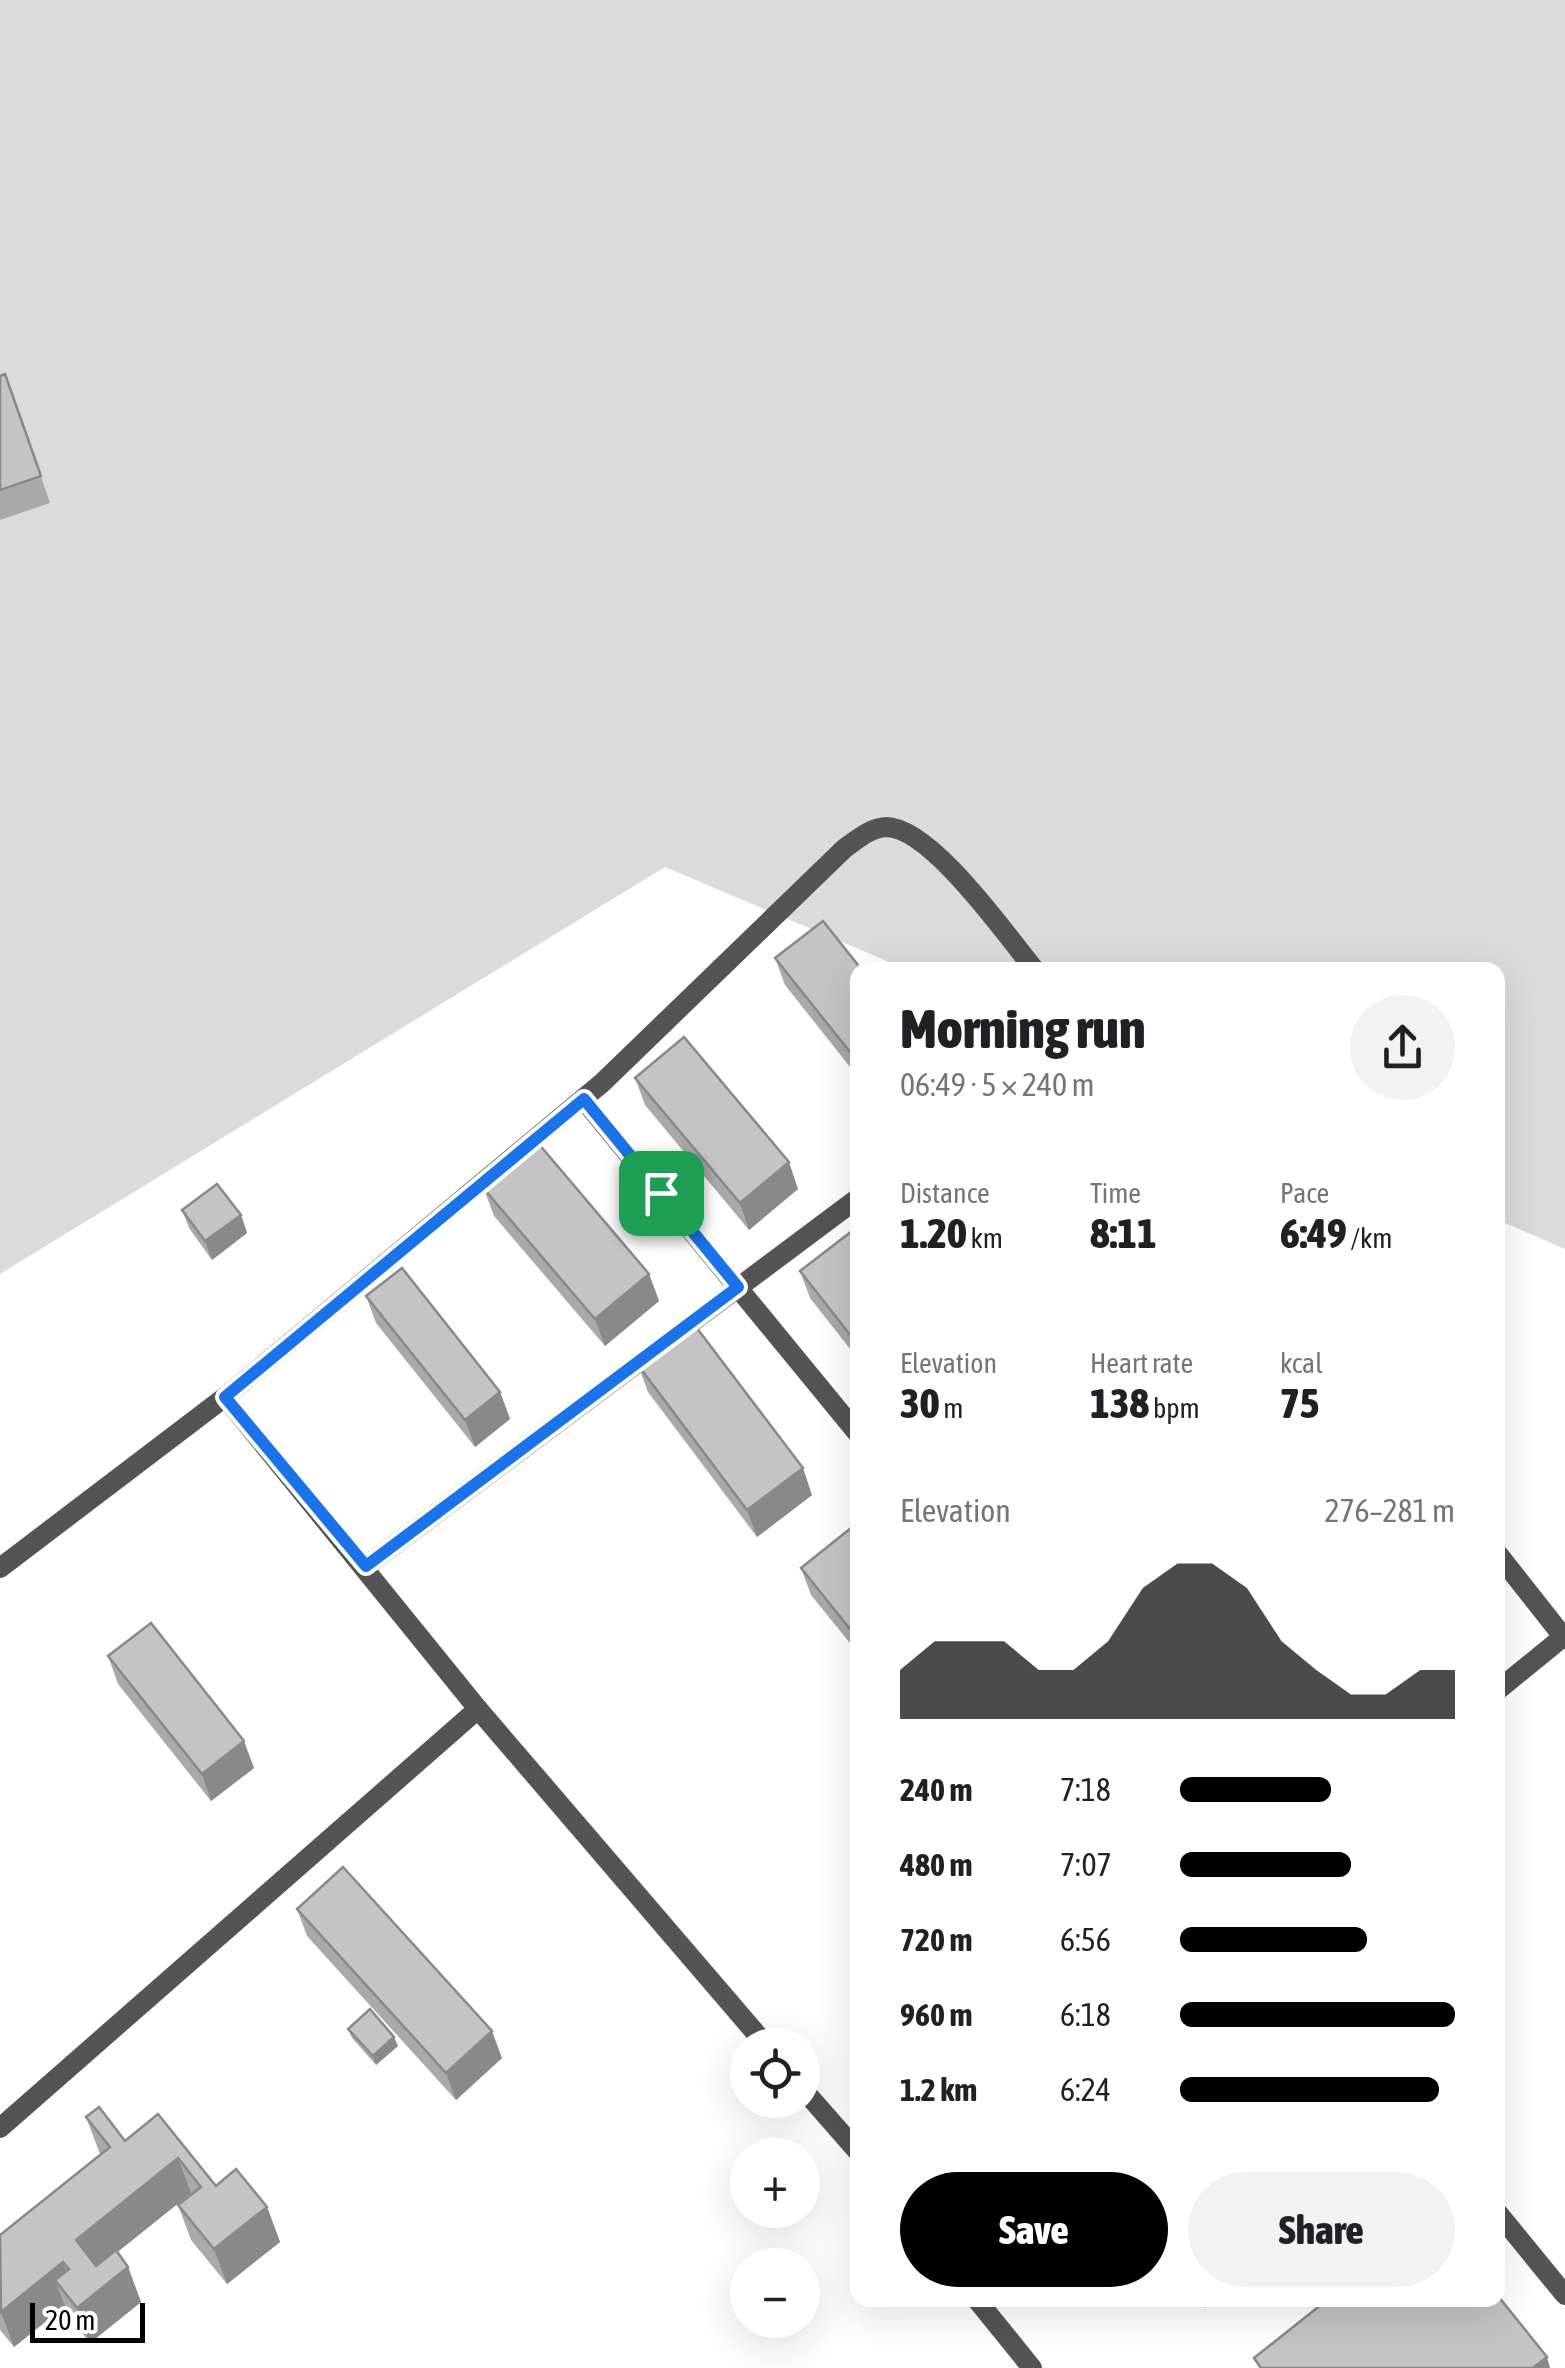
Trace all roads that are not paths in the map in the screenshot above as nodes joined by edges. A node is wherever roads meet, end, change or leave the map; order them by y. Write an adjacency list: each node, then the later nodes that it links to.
1 (1028, 962): 2 (street)
2 (584, 1099): 4 (street); 5 (street)
3 (850, 1204): 4 (street)
4 (738, 1287): 6 (street); 8 (street)
5 (225, 1397): 8 (street); 9 (street)
6 (850, 1424)
7 (1505, 1563): 10 (street)
8 (366, 1566): 12 (street)
9 (0, 1568)
10 (1564, 1638): 11 (street)
11 (1505, 1684)
12 (478, 1709): 13 (street); 15 (street)
13 (751, 2028)
14 (820, 2109): 16 (street)
15 (0, 2128)
16 (850, 2143)
17 (1505, 2222): 18 (street)
18 (1565, 2295)
19 (983, 2307): 20 (street)
20 (1032, 2368)

